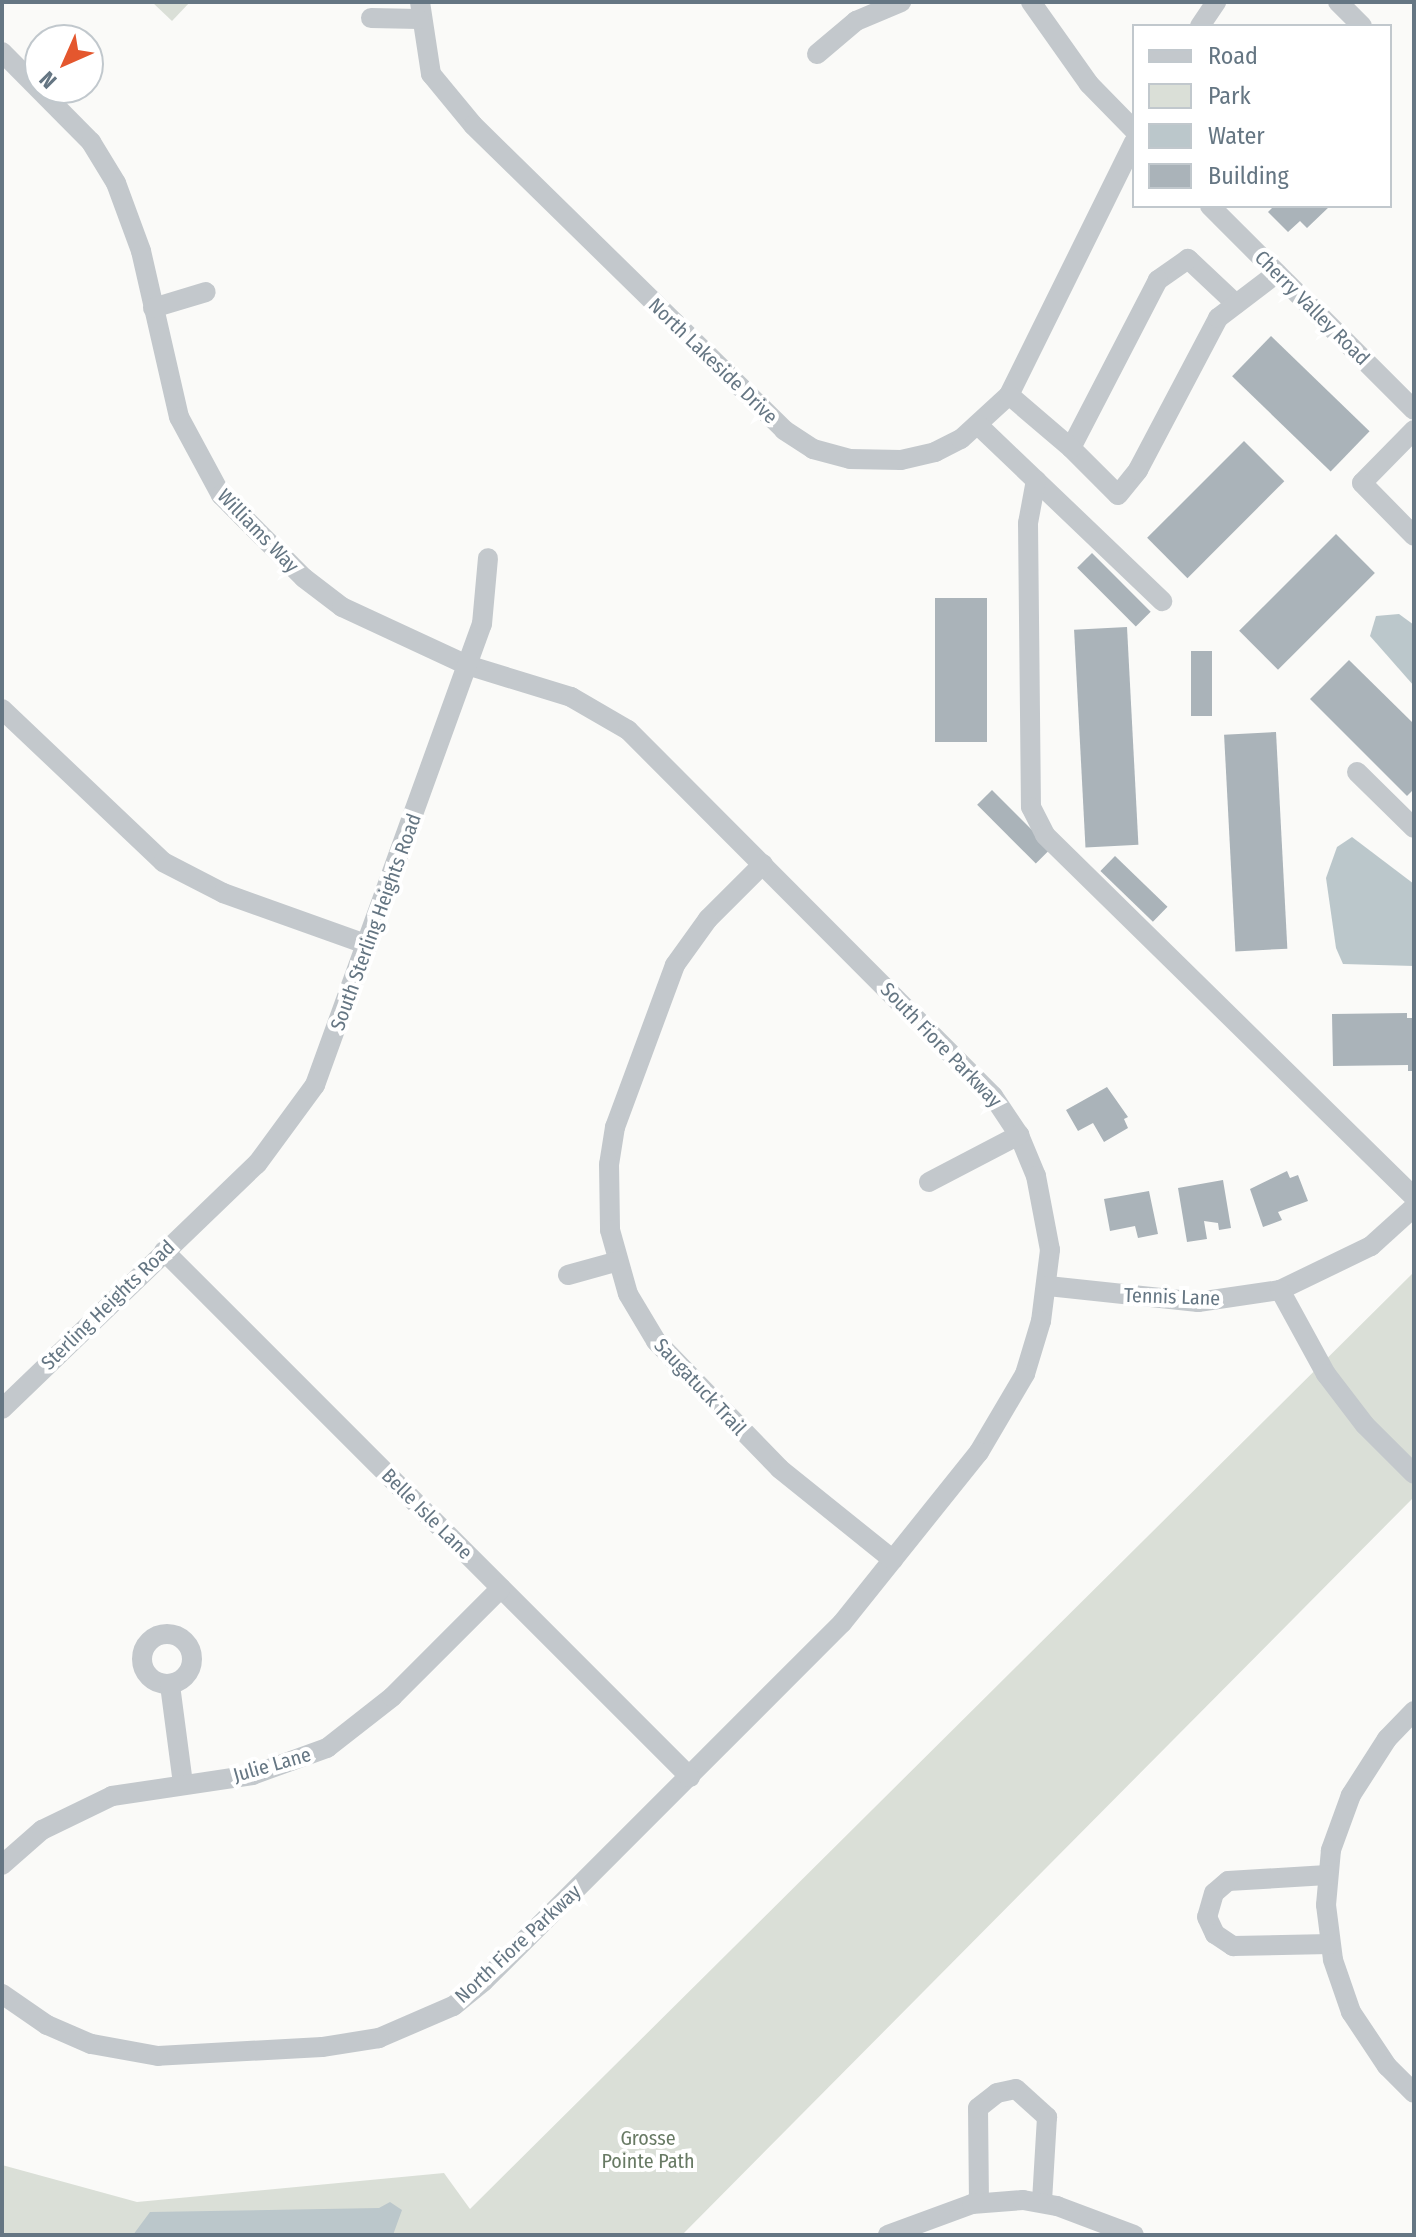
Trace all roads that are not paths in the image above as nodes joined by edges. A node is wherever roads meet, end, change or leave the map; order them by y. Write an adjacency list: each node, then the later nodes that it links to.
1 (901, 2): 10 (street)
2 (1031, 2): 11 (street)
3 (1216, 2): 7 (street)
4 (1338, 2): 8 (street)
5 (420, 11): 6 (street); 20 (street, North Lakeside Drive)
6 (371, 18)
7 (1201, 24)
8 (1360, 24)
9 (2, 52): 17 (street, Williams Way)
10 (817, 54)
11 (1132, 128)
12 (1132, 146): 18 (street, North Lakeside Drive)
13 (1212, 208): 14 (street, Cherry Valley Road)
14 (1277, 273): 16 (street); 19 (street, Cherry Valley Road)
15 (206, 292): 17 (street)
16 (1236, 304): 22 (street); 22 (street)
17 (153, 308): 27 (street, Williams Way)
18 (1009, 395): 20 (street, North Lakeside Drive); 22 (street)
19 (1414, 410)
20 (978, 425): 23 (street)
21 (1414, 430): 24 (street)
22 (1071, 448)
23 (1036, 480): 26 (street); 35 (street)
24 (1414, 536)
25 (488, 558): 27 (street, South Sterling Heights Road)
26 (1162, 601)
27 (467, 665): 31 (street, South Fiore Parkway); 32 (street, South Sterling Heights Road)
28 (2, 709): 32 (street)
29 (1357, 772): 30 (street)
30 (1414, 828)
31 (763, 864): 33 (street, South Fiore Parkway); 39 (street, Saugatuck Trail)
32 (368, 945): 36 (street, South Sterling Heights Road)
33 (1019, 1135): 34 (street); 41 (street, South Fiore Parkway)
34 (929, 1182)
35 (1414, 1197)
36 (214, 1203): 38 (street, Sterling Heights Road)
37 (1414, 1207): 42 (street, Tennis Lane)
38 (164, 1251): 43 (street, Sterling Heights Road); 46 (street, Belle Isle Lane)
39 (618, 1261): 40 (street); 45 (street, Saugatuck Trail)
40 (568, 1275)
41 (1048, 1286): 42 (street, Tennis Lane); 45 (street, South Fiore Parkway)
42 (1280, 1290): 44 (street)
43 (2, 1409)
44 (1414, 1474)
45 (893, 1560): 47 (street, South Fiore Parkway)
46 (501, 1588): 50 (street, Belle Isle Lane); 51 (street, Julie Lane)
47 (782, 1684): 50 (street, North Fiore Parkway)
48 (170, 1685): 51 (street)
49 (1414, 1711): 53 (street)
50 (690, 1777): 55 (street, North Fiore Parkway)
51 (183, 1784): 52 (street, Julie Lane)
52 (2, 1865)
53 (1327, 1875): 54 (street); 54 (street)
54 (1330, 1944): 56 (street)
55 (2, 1994)
56 (1414, 2093)
57 (1042, 2202): 58 (street); 58 (street); 60 (street)
58 (979, 2203): 59 (street)
59 (888, 2235)
60 (1134, 2235)

